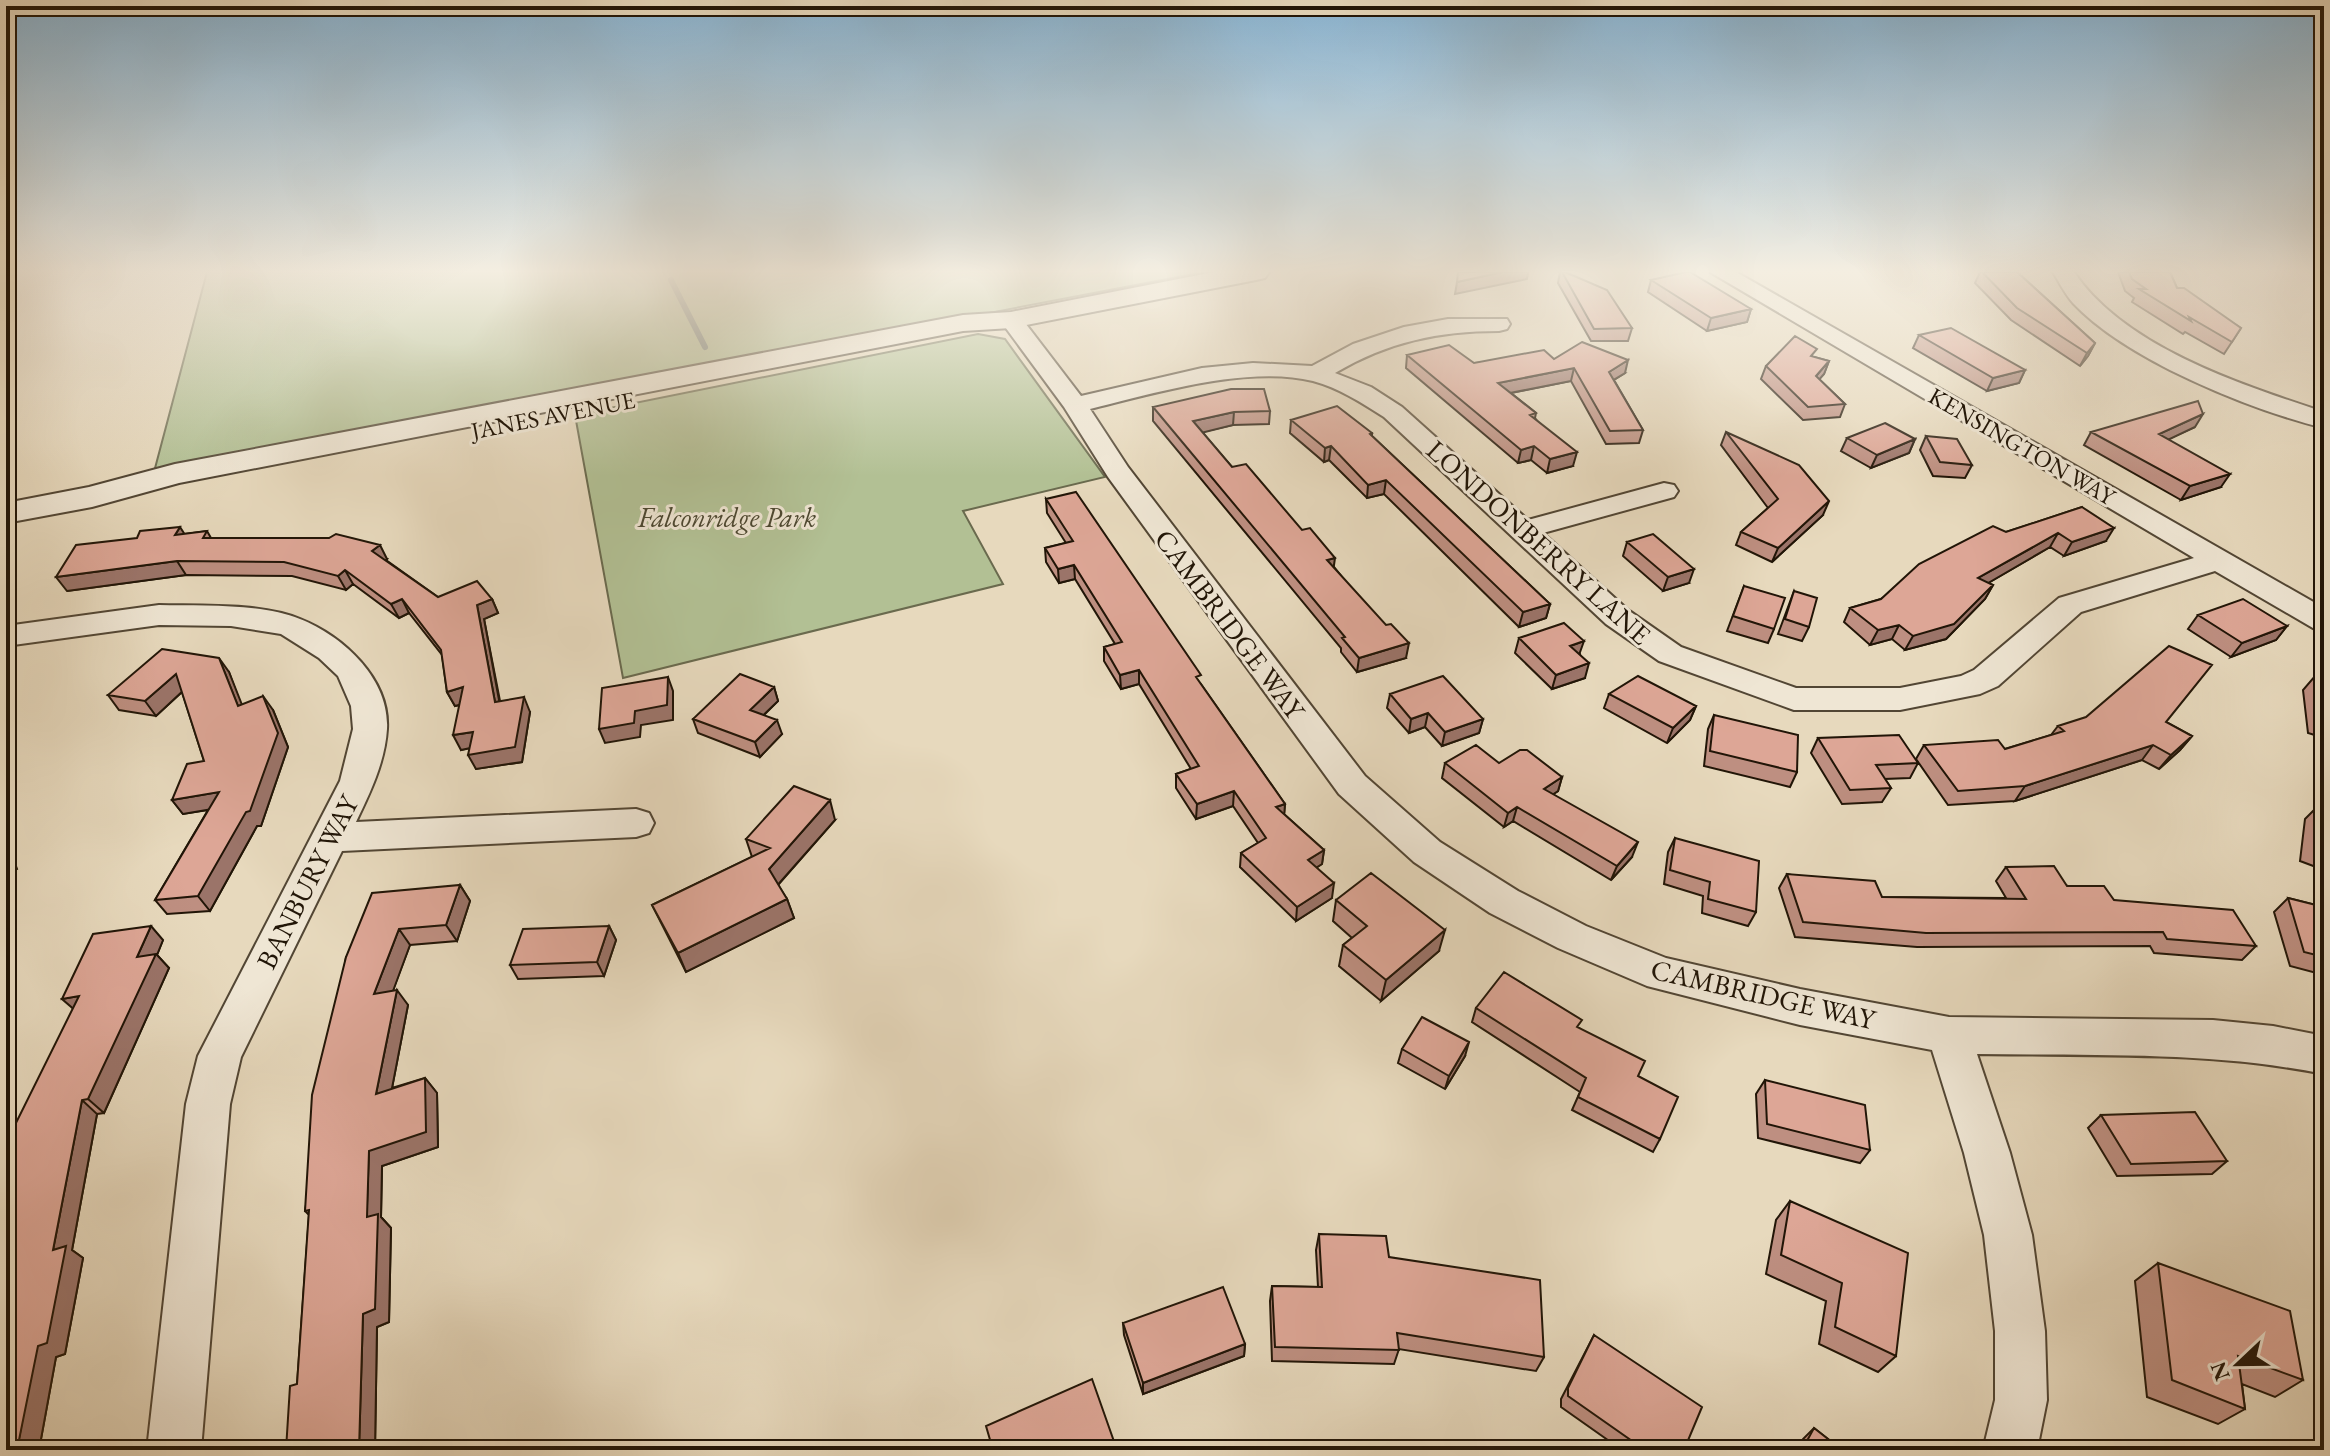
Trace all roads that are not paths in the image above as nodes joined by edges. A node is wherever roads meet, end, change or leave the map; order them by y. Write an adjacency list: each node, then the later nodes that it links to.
1 (935, 340): 10 (street, JANES AVENUE)
2 (1026, 340): 7 (street, CAMBRIDGE WAY)
3 (1380, 340): 6 (street)
4 (1838, 340): 12 (street, KENSINGTON WAY)
5 (2138, 340): 8 (street)
6 (1316, 374): 7 (street, LONDONBERRY LANE); 11 (street, LONDONBERRY LANE)
7 (1075, 405): 17 (street, CAMBRIDGE WAY)
8 (2324, 420)
9 (1664, 491): 11 (street)
10 (6, 513)
11 (1523, 530): 12 (street, LONDONBERRY LANE)
12 (2219, 560): 13 (street, KENSINGTON WAY)
13 (2324, 621)
14 (6, 636): 16 (street, BANBURY WAY)
15 (636, 823): 16 (street)
16 (332, 837): 19 (street, BANBURY WAY)
17 (1949, 1035): 18 (street, CAMBRIDGE WAY); 20 (street)
18 (2324, 1055)
19 (174, 1450)
20 (2010, 1450)

